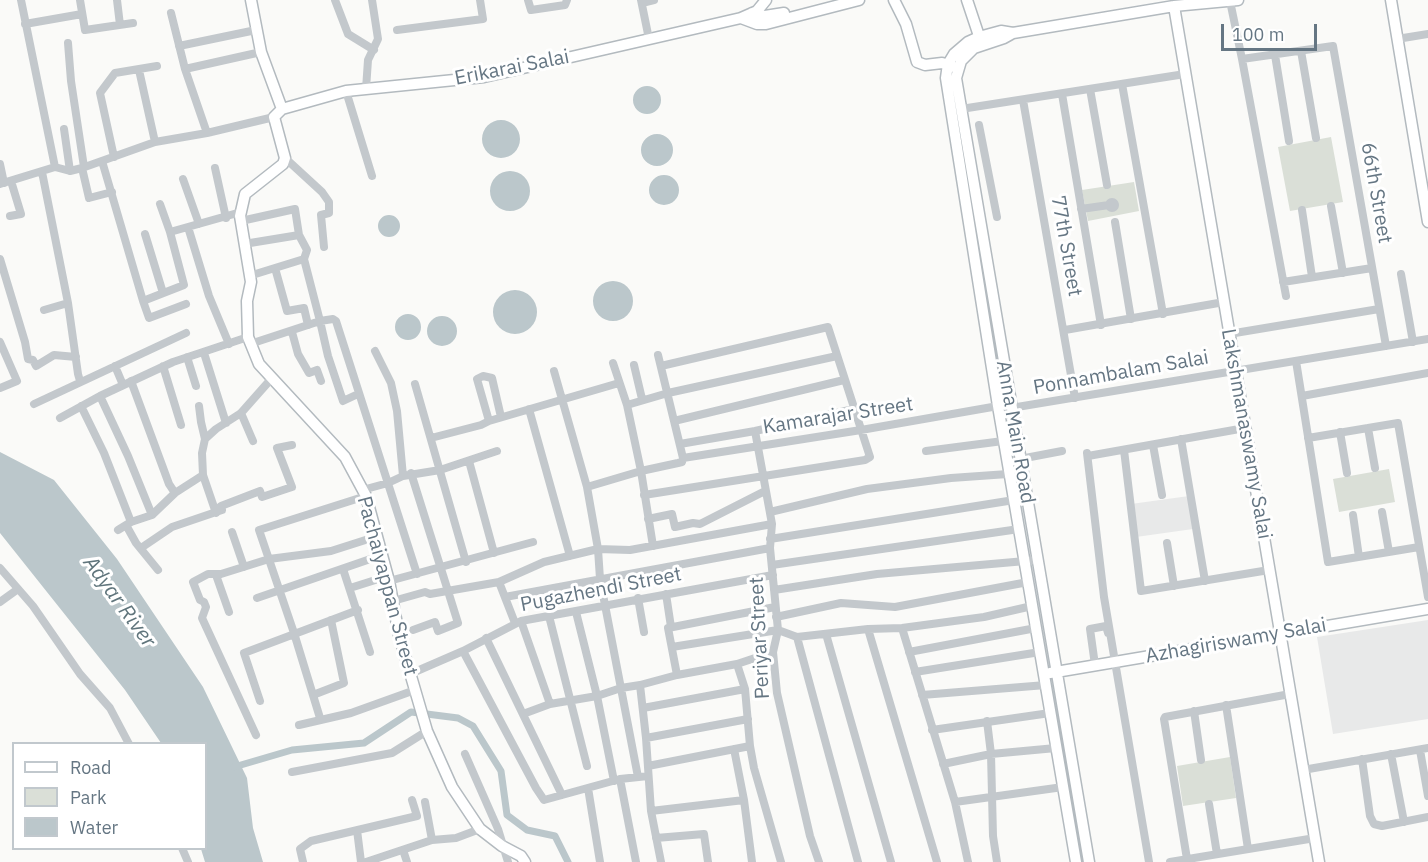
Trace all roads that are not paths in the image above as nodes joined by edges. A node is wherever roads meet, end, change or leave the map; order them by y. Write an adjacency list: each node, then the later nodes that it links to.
1 (21, 0): 26 (street)
2 (80, 0): 23 (street)
3 (117, 0): 27 (street)
4 (251, 0): 28 (main road)
5 (335, 0): 36 (street)
6 (372, 0): 36 (street)
7 (480, 0): 29 (street)
8 (528, 0): 9 (street)
9 (567, 0)
10 (654, 0): 18 (street)
11 (766, 0): 22 (main road)
12 (839, 0): 22 (main road)
13 (859, 0): 24 (main road)
14 (894, 0): 41 (main road)
15 (901, 0): 41 (main road)
16 (966, 0): 33 (main road)
17 (1391, 0): 32 (main road)
18 (642, 1): 31 (street)
19 (1234, 1): 20 (main road); 40 (street)
20 (1174, 6): 33 (main road); 45 (main road, Lakshmanaswamy Salai)
21 (171, 13): 35 (street)
22 (752, 13): 24 (main road)
23 (82, 14): 26 (street); 27 (street)
24 (741, 18): 31 (main road, Erikarai Salai)
25 (133, 23): 27 (street)
26 (25, 24): 66 (street)
27 (120, 25)
28 (256, 30): 35 (street); 38 (main road)
29 (397, 30)
30 (1428, 34): 32 (street)
31 (649, 39): 47 (main road, Erikarai Salai)
32 (1397, 39): 86 (main road)
33 (980, 40): 41 (main road)
34 (68, 43): 67 (street)
35 (178, 46): 43 (street)
36 (374, 50): 47 (street)
37 (1301, 51): 39 (street); 57 (street); 97 (street, 66th Street)
38 (261, 52): 43 (street); 53 (main road)
39 (1275, 55): 40 (street); 58 (street)
40 (1242, 59): 102 (street)
41 (955, 62): 52 (main road, Anna Main Road); 161 (main road, Anna Main Road)
42 (157, 66): 44 (street)
43 (185, 69): 56 (street)
44 (139, 70): 59 (street); 60 (street)
45 (1185, 74): 46 (street); 106 (main road, Lakshmanaswamy Salai)
46 (1122, 84): 48 (street); 111 (street)
47 (366, 89): 49 (main road, Erikarai Salai)
48 (1090, 89): 50 (street); 74 (street)
49 (346, 91): 53 (main road, Erikarai Salai); 71 (street)
50 (1062, 93): 51 (street); 79 (street)
51 (1023, 100): 52 (street); 116 (street, 77th Street)
52 (961, 109): 65 (main road, Anna Main Road)
53 (278, 113): 56 (street); 61 (main road)
54 (979, 125): 63 (street)
55 (64, 129): 69 (street)
56 (207, 133): 59 (street)
57 (1316, 138)
58 (1289, 141)
59 (155, 142): 60 (street)
60 (114, 157): 62 (street)
61 (285, 158): 82 (main road); 93 (street)
62 (102, 161): 67 (street); 75 (street)
63 (986, 162): 65 (street); 84 (street)
64 (0, 164): 73 (street)
65 (970, 165): 162 (main road, Anna Main Road)
66 (55, 167): 69 (street); 70 (street)
67 (83, 167): 69 (street); 75 (street)
68 (215, 168): 83 (street)
69 (69, 171)
70 (42, 172): 73 (street); 107 (street)
71 (372, 176)
72 (183, 179): 87 (street)
73 (5, 183): 81 (street)
74 (1107, 185)
75 (112, 192): 105 (street)
76 (160, 204): 89 (street)
77 (1108, 205): 79 (street)
78 (1331, 206): 98 (street)
79 (1081, 209): 115 (street)
80 (1302, 210): 101 (street)
81 (10, 216)
82 (241, 217): 83 (street); 91 (street); 92 (main road, Pachaiyappan Street)
83 (226, 218): 87 (street)
84 (996, 218)
85 (1115, 222): 112 (street)
86 (1428, 222)
87 (199, 224): 88 (street)
88 (188, 227): 89 (street); 124 (street)
89 (170, 232): 103 (street)
90 (145, 234): 103 (street)
91 (299, 235): 92 (street); 95 (street)
92 (244, 244): 100 (main road, Pachaiyappan Street)
93 (324, 248)
94 (0, 259): 130 (street)
95 (304, 259): 96 (street); 113 (street)
96 (275, 268): 100 (street); 114 (street)
97 (1372, 268): 98 (street); 109 (street, 66th Street)
98 (1343, 273): 101 (street)
99 (1401, 274): 123 (street)
100 (249, 276): 121 (main road, Pachaiyappan Street)
101 (1312, 278): 102 (street)
102 (1283, 282): 104 (street)
103 (163, 293): 105 (street)
104 (1286, 296)
105 (143, 301): 108 (street)
106 (1224, 302): 111 (street); 119 (main road, Lakshmanaswamy Salai)
107 (68, 303): 110 (street); 130 (street)
108 (186, 304)
109 (1379, 309): 119 (street); 125 (street, 66th Street)
110 (44, 310)
111 (1163, 314): 112 (street)
112 (1131, 319): 115 (street)
113 (320, 321): 114 (street); 151 (street); 151 (street)
114 (308, 325): 117 (street)
115 (1101, 325): 116 (street)
116 (1065, 330): 154 (street, 77th Street)
117 (292, 332): 121 (street); 144 (street)
118 (186, 333): 135 (street)
119 (1229, 334): 139 (main road, Lakshmanaswamy Salai)
120 (1428, 339): 123 (street, Ponnambalam Salai)
121 (249, 341): 124 (street); 141 (main road, Pachaiyappan Street)
122 (0, 342): 149 (street)
123 (1413, 342): 125 (street, Ponnambalam Salai)
124 (229, 344): 127 (street)
125 (1386, 346): 132 (street, Ponnambalam Salai)
126 (375, 351): 201 (street)
127 (204, 353): 131 (street); 170 (street)
128 (658, 355): 137 (street)
129 (837, 356): 137 (street); 142 (street); 150 (street)
130 (76, 357): 143 (street)
131 (187, 357): 136 (street); 148 (street)
132 (1296, 361): 139 (street, Ponnambalam Salai); 153 (street)
133 (613, 363): 146 (street)
134 (634, 364): 156 (street)
135 (115, 366): 143 (street); 145 (street)
136 (164, 366): 145 (street); 171 (street)
137 (661, 366): 150 (street)
138 (554, 371): 155 (street)
139 (1235, 371): 154 (street, Ponnambalam Salai); 172 (main road, Lakshmanaswamy Salai)
140 (1428, 373): 153 (street)
141 (272, 378): 165 (street); 209 (main road, Pachaiyappan Street)
142 (844, 380): 164 (street); 169 (street)
143 (80, 381): 157 (street)
144 (321, 381)
145 (127, 383): 152 (street); 206 (street)
146 (619, 383): 155 (street); 158 (street)
147 (416, 384): 177 (street)
148 (196, 386)
149 (0, 388)
150 (668, 393): 156 (street); 169 (street)
151 (358, 394): 203 (street)
152 (100, 396): 159 (street); 214 (street)
153 (1302, 396): 178 (street)
154 (1075, 398): 162 (street, Ponnambalam Salai)
155 (562, 399): 163 (street); 204 (street)
156 (642, 399): 158 (street)
157 (34, 404)
158 (627, 405): 196 (street)
159 (81, 406): 167 (street); 217 (street)
160 (200, 406): 179 (street)
161 (998, 406): 162 (street, Ponnambalam Salai); 174 (street, Kamarajar Street); 182 (main road, Anna Main Road)
162 (1011, 408): 192 (main road, Anna Main Road)
163 (529, 409): 166 (street); 233 (street)
164 (854, 409): 174 (street); 175 (street)
165 (241, 413): 170 (street); 181 (street)
166 (501, 417): 168 (street); 168 (street)
167 (60, 418)
168 (489, 421): 177 (street)
169 (674, 421): 183 (street)
170 (226, 423): 179 (street)
171 (181, 425)
172 (1245, 428): 180 (street); 245 (main road, Lakshmanaswamy Salai)
173 (1368, 428): 176 (street); 194 (street); 227 (street)
174 (861, 430): 186 (street, Kamarajar Street); 202 (street)
175 (755, 431): 183 (street); 186 (street, Periyar Street)
176 (1340, 432): 178 (street); 198 (street)
177 (431, 438): 195 (street)
178 (1308, 438): 234 (street)
179 (205, 439): 200 (street)
180 (1181, 439): 185 (street); 251 (street)
181 (253, 441)
182 (1003, 441): 188 (street); 199 (main road, Anna Main Road)
183 (680, 444): 191 (street)
184 (292, 445): 213 (street)
185 (1153, 445): 187 (street); 208 (street)
186 (758, 446): 191 (street, Kamarajar Street); 202 (street, Periyar Street)
187 (1124, 450): 254 (street); 296 (street)
188 (926, 451)
189 (1062, 451): 192 (street)
190 (497, 452): 193 (street)
191 (683, 458): 196 (street, Kamarajar Street)
192 (1020, 459): 197 (main road, Anna Main Road)
193 (469, 461): 195 (street); 231 (street)
194 (1374, 468)
195 (440, 470): 201 (street); 238 (street)
196 (641, 471): 204 (street, Kamarajar Street); 207 (street)
197 (1022, 473): 199 (street); 237 (main road, Anna Main Road)
198 (1347, 473)
199 (1010, 474): 210 (main road, Anna Main Road); 211 (street)
200 (203, 475): 206 (street); 213 (street)
201 (407, 475): 203 (street); 242 (street)
202 (762, 477): 205 (street, Periyar Street); 207 (street)
203 (388, 483): 209 (street); 246 (street)
204 (587, 487): 229 (street)
205 (765, 491): 211 (street, Periyar Street); 216 (street)
206 (175, 493): 214 (street)
207 (644, 495): 216 (street)
208 (1162, 495)
209 (366, 496): 222 (main road, Pachaiyappan Street); 235 (street)
210 (1014, 500): 219 (main road, Anna Main Road); 225 (street)
211 (770, 512): 218 (street, Periyar Street)
212 (1382, 512): 230 (street)
213 (216, 513): 228 (street)
214 (152, 515): 217 (street)
215 (1353, 515): 234 (street)
216 (648, 519): 226 (street)
217 (129, 524): 220 (street); 228 (street)
218 (772, 524): 225 (street, Periyar Street); 226 (street)
219 (1019, 529): 236 (main road, Anna Main Road); 239 (street)
220 (118, 530)
221 (232, 532): 240 (street)
222 (378, 536): 232 (main road, Pachaiyappan Street); 235 (street)
223 (533, 542): 231 (street)
224 (1167, 543): 254 (street)
225 (770, 544): 239 (street, Periyar Street); 250 (street)
226 (653, 546): 229 (street)
227 (1419, 547): 230 (street); 262 (street)
228 (141, 548): 244 (street)
229 (598, 549): 233 (street); 250 (street)
230 (1389, 552): 234 (street)
231 (494, 553): 238 (street)
232 (382, 555): 243 (street); 249 (main road, Pachaiyappan Street)
233 (570, 556): 252 (street)
234 (1359, 557)
235 (269, 559): 240 (street); 257 (street)
236 (1024, 560): 237 (street); 253 (main road, Anna Main Road); 259 (street)
237 (1037, 560): 300 (main road, Anna Main Road)
238 (466, 562): 242 (street)
239 (772, 565): 248 (street, Periyar Street)
240 (244, 567): 247 (street)
241 (0, 568): 256 (street)
242 (440, 568): 246 (street); 258 (street)
243 (343, 569): 255 (street); 257 (street)
244 (158, 570)
245 (1269, 570): 251 (street); 287 (main road, Lakshmanaswamy Salai)
246 (417, 574): 249 (street)
247 (216, 575): 272 (street); 326 (street)
248 (773, 575): 259 (street, Periyar Street); 260 (street, Pugazhendi Street)
249 (388, 579): 255 (street); 265 (main road, Pachaiyappan Street)
250 (600, 579): 261 (street); 267 (street)
251 (1205, 581): 254 (street)
252 (499, 582): 258 (street); 261 (street)
253 (1028, 582): 268 (main road, Anna Main Road); 275 (street)
254 (1174, 586)
255 (350, 588): 271 (street)
256 (18, 589): 266 (street); 328 (street)
257 (278, 590): 263 (street); 285 (street)
258 (447, 590): 265 (street); 282 (street)
259 (774, 590): 269 (street, Periyar Street)
260 (666, 594): 264 (street, Pugazhendi Street); 278 (street)
261 (505, 597): 277 (street)
262 (1428, 597)
263 (256, 598)
264 (638, 598): 267 (street, Pugazhendi Street); 284 (street)
265 (393, 601): 301 (main road, Pachaiyappan Street)
266 (0, 602)
267 (606, 606): 273 (street, Pugazhendi Street); 305 (street)
268 (1032, 606): 279 (street); 280 (main road, Anna Main Road)
269 (775, 607): 275 (street, Periyar Street); 278 (street)
270 (1428, 609): 287 (main road, Azhagiriswamy Salai)
271 (358, 610): 276 (street); 292 (street)
272 (229, 612)
273 (576, 612): 274 (street, Pugazhendi Street); 311 (street)
274 (549, 616): 277 (street, Pugazhendi Street); 313 (street)
275 (776, 617): 283 (street, Periyar Street)
276 (331, 620): 285 (street); 309 (street)
277 (518, 622): 289 (street, Pugazhendi Street); 314 (street)
278 (671, 627): 290 (street)
279 (902, 628): 281 (street); 294 (street)
280 (1036, 628): 294 (street); 295 (main road, Anna Main Road)
281 (868, 629): 286 (street); 385 (street)
282 (413, 630)
283 (778, 630): 288 (street); 290 (street); 293 (street, Periyar Street)
284 (644, 632)
285 (294, 633): 309 (street); 312 (street)
286 (826, 634): 288 (street); 384 (street)
287 (1280, 634): 296 (main road, Azhagiriswamy Salai); 308 (main road, Lakshmanaswamy Salai)
288 (797, 637): 383 (street)
289 (486, 638): 291 (street, Pugazhendi Street); 319 (street)
290 (672, 647): 302 (street)
291 (463, 651): 301 (street, Pugazhendi Street); 348 (street)
292 (370, 652)
293 (773, 652): 297 (street); 382 (street, Periyar Street)
294 (909, 652): 299 (street)
295 (1040, 652): 299 (street); 303 (main road, Anna Main Road)
296 (1114, 662): 298 (main road, Azhagiriswamy Salai); 298 (street); 390 (street)
297 (737, 664): 302 (street); 306 (street)
298 (1095, 665): 300 (main road, Azhagiriswamy Salai)
299 (915, 672): 310 (street)
300 (1056, 672): 303 (main road, Azhagiriswamy Salai); 389 (main road, Anna Main Road)
301 (410, 674): 307 (main road, Pachaiyappan Street)
302 (677, 675): 304 (street)
303 (1045, 679): 310 (street); 318 (main road, Anna Main Road)
304 (640, 685): 305 (street); 316 (street)
305 (621, 688): 311 (street); 344 (street)
306 (744, 689): 316 (street); 321 (street)
307 (415, 692): 320 (street); 324 (main road, Pachaiyappan Street)
308 (1290, 694): 315 (street); 341 (main road, Lakshmanaswamy Salai)
309 (313, 695): 320 (street)
310 (922, 695): 325 (street)
311 (597, 696): 313 (street); 345 (street)
312 (260, 701)
313 (569, 701): 314 (street); 339 (street)
314 (550, 704): 319 (street)
315 (1226, 705): 317 (street); 365 (street)
316 (643, 708): 327 (street)
317 (1194, 711): 337 (street); 369 (street)
318 (1050, 713): 322 (street); 330 (main road, Anna Main Road)
319 (523, 714): 348 (street)
320 (320, 718): 323 (street)
321 (748, 719): 327 (street); 329 (street)
322 (987, 722): 325 (street); 334 (street)
323 (299, 725)
324 (426, 729): 342 (street); 359 (main road, Pachaiyappan Street)
325 (932, 730): 338 (street)
326 (256, 735)
327 (646, 738): 340 (street)
328 (128, 742)
329 (750, 746): 331 (street); 381 (street)
330 (1056, 748): 334 (street); 346 (main road, Anna Main Road)
331 (734, 749): 340 (street); 352 (street)
332 (1424, 749): 335 (street); 350 (street)
333 (465, 754): 364 (street)
334 (991, 754): 338 (street); 349 (street)
335 (1392, 754): 336 (street); 358 (street)
336 (1362, 759): 341 (street); 358 (street)
337 (1202, 760)
338 (943, 764): 354 (street)
339 (586, 766)
340 (648, 766): 343 (street)
341 (1303, 770): 362 (main road, Lakshmanaswamy Salai)
342 (292, 772)
343 (648, 776): 344 (street); 356 (street)
344 (638, 777): 345 (street)
345 (617, 780): 347 (street); 377 (street)
346 (1063, 787): 349 (street); 388 (main road, Anna Main Road)
347 (588, 788): 348 (street); 376 (street)
348 (562, 795)
349 (992, 796): 354 (street); 387 (street)
350 (1428, 796)
351 (412, 800): 360 (street)
352 (744, 800): 356 (street); 380 (street)
353 (425, 802): 363 (street)
354 (955, 802): 386 (street)
355 (1209, 804): 367 (street)
356 (651, 811): 361 (street)
357 (1428, 817): 358 (street)
358 (1404, 822)
359 (480, 829): 363 (street); 364 (main road, Pachaiyappan Street)
360 (357, 830): 370 (street); 371 (street)
361 (656, 838): 378 (street); 379 (street)
362 (1315, 838): 365 (street); 392 (main road, Lakshmanaswamy Salai)
363 (432, 840): 366 (street)
364 (502, 846): 374 (street); 375 (main road, Pachaiyappan Street)
365 (1248, 849): 367 (street)
366 (403, 850): 368 (street); 373 (street)
367 (1217, 854): 369 (street)
368 (387, 858): 372 (street)
369 (1186, 859): 391 (street)
370 (303, 862)
371 (361, 862)
372 (366, 862)
373 (407, 862)
374 (508, 862)
375 (525, 862)
376 (600, 862)
377 (636, 862)
378 (661, 862)
379 (708, 862)
380 (752, 862)
381 (781, 862)
382 (819, 862)
383 (858, 862)
384 (891, 862)
385 (938, 862)
386 (968, 862)
387 (998, 862)
388 (1076, 862)
389 (1089, 862)
390 (1149, 862)
391 (1170, 862)
392 (1319, 862)

